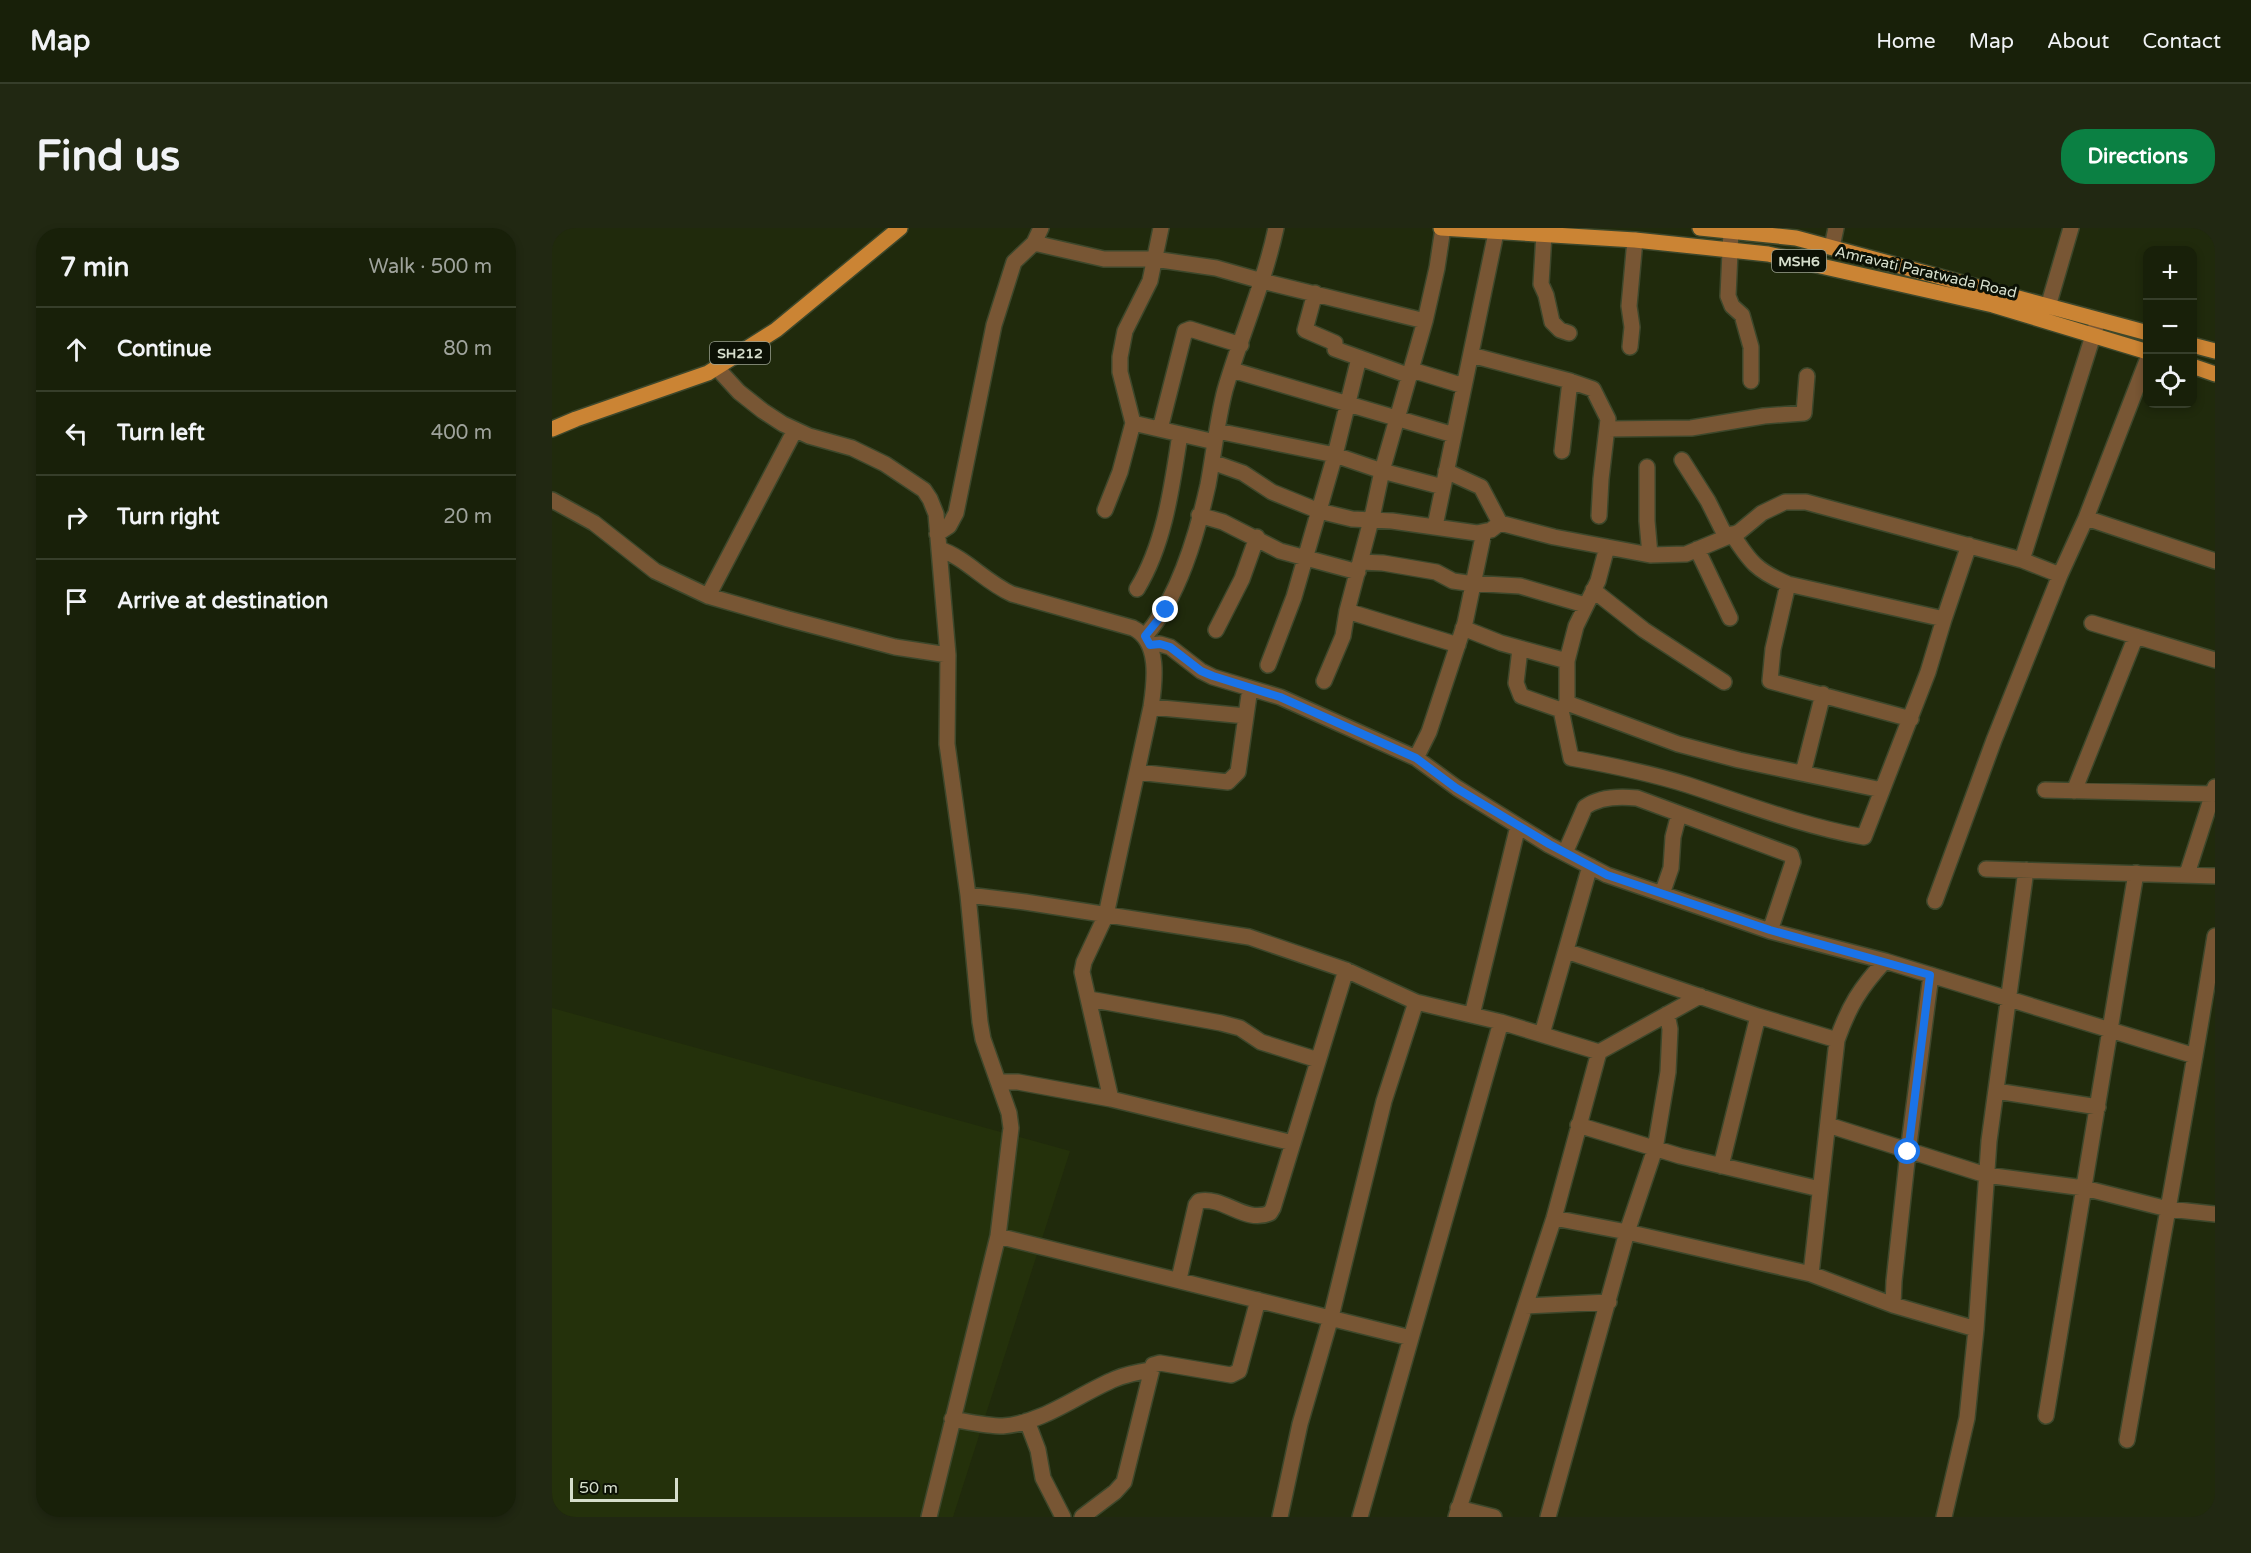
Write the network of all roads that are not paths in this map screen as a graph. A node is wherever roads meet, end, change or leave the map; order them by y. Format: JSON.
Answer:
{"nodes":[{"id":1,"x":900,"y":228,"type":"edge"},
{"id":2,"x":1041,"y":228,"type":"edge"},
{"id":3,"x":1161,"y":228,"type":"edge"},
{"id":4,"x":1276,"y":228,"type":"edge"},
{"id":5,"x":1442,"y":228,"type":"edge"},
{"id":6,"x":1700,"y":228,"type":"edge"},
{"id":7,"x":1836,"y":228,"type":"edge"},
{"id":8,"x":2072,"y":228,"type":"edge"},
{"id":9,"x":1497,"y":230,"type":"edge"},
{"id":10,"x":1731,"y":230,"type":"junction"},
{"id":11,"x":1544,"y":234,"type":"junction"},
{"id":12,"x":1635,"y":240,"type":"junction"},
{"id":13,"x":1034,"y":243,"type":"junction"},
{"id":14,"x":1832,"y":247,"type":"junction"},
{"id":15,"x":1728,"y":250,"type":"junction"},
{"id":16,"x":1154,"y":259,"type":"junction"},
{"id":17,"x":1262,"y":281,"type":"junction"},
{"id":18,"x":1315,"y":293,"type":"junction"},
{"id":19,"x":2046,"y":313,"type":"junction"},
{"id":20,"x":2098,"y":319,"type":"junction"},
{"id":21,"x":1425,"y":321,"type":"junction"},
{"id":22,"x":2143,"y":332,"type":"edge"},
{"id":23,"x":1569,"y":333,"type":"dead end"},
{"id":24,"x":2093,"y":335,"type":"junction"},
{"id":25,"x":1240,"y":345,"type":"junction"},
{"id":26,"x":2197,"y":346,"type":"edge"},
{"id":27,"x":1630,"y":347,"type":"dead end"},
{"id":28,"x":2143,"y":350,"type":"edge"},
{"id":29,"x":2215,"y":351,"type":"edge"},
{"id":30,"x":1470,"y":355,"type":"junction"},
{"id":31,"x":1359,"y":358,"type":"junction"},
{"id":32,"x":2197,"y":367,"type":"edge"},
{"id":33,"x":717,"y":368,"type":"junction"},
{"id":34,"x":1232,"y":370,"type":"junction"},
{"id":35,"x":2143,"y":371,"type":"edge"},
{"id":36,"x":1411,"y":373,"type":"junction"},
{"id":37,"x":2215,"y":374,"type":"edge"},
{"id":38,"x":1807,"y":376,"type":"dead end"},
{"id":39,"x":1570,"y":381,"type":"junction"},
{"id":40,"x":1751,"y":381,"type":"dead end"},
{"id":41,"x":1464,"y":386,"type":"junction"},
{"id":42,"x":1348,"y":403,"type":"junction"},
{"id":43,"x":1398,"y":417,"type":"junction"},
{"id":44,"x":1133,"y":423,"type":"junction"},
{"id":45,"x":552,"y":429,"type":"edge"},
{"id":46,"x":1160,"y":429,"type":"junction"},
{"id":47,"x":1607,"y":429,"type":"junction"},
{"id":48,"x":795,"y":430,"type":"junction"},
{"id":49,"x":1180,"y":434,"type":"junction"},
{"id":50,"x":1454,"y":435,"type":"junction"},
{"id":51,"x":1216,"y":436,"type":"junction"},
{"id":52,"x":1562,"y":451,"type":"dead end"},
{"id":53,"x":1335,"y":455,"type":"junction"},
{"id":54,"x":1682,"y":460,"type":"dead end"},
{"id":55,"x":1212,"y":462,"type":"junction"},
{"id":56,"x":1647,"y":467,"type":"dead end"},
{"id":57,"x":1382,"y":471,"type":"junction"},
{"id":58,"x":1446,"y":471,"type":"junction"},
{"id":59,"x":1443,"y":487,"type":"junction"},
{"id":60,"x":552,"y":500,"type":"edge"},
{"id":61,"x":1105,"y":510,"type":"dead end"},
{"id":62,"x":1319,"y":511,"type":"junction"},
{"id":63,"x":1199,"y":515,"type":"junction"},
{"id":64,"x":1599,"y":516,"type":"dead end"},
{"id":65,"x":2085,"y":518,"type":"junction"},
{"id":66,"x":1372,"y":520,"type":"junction"},
{"id":67,"x":1500,"y":523,"type":"junction"},
{"id":68,"x":1435,"y":526,"type":"junction"},
{"id":69,"x":1484,"y":532,"type":"junction"},
{"id":70,"x":1729,"y":536,"type":"junction"},
{"id":71,"x":1257,"y":537,"type":"junction"},
{"id":72,"x":938,"y":541,"type":"junction"},
{"id":73,"x":1970,"y":545,"type":"junction"},
{"id":74,"x":1607,"y":547,"type":"junction"},
{"id":75,"x":1697,"y":549,"type":"junction"},
{"id":76,"x":1650,"y":555,"type":"junction"},
{"id":77,"x":1305,"y":559,"type":"junction"},
{"id":78,"x":2022,"y":560,"type":"junction"},
{"id":79,"x":2215,"y":561,"type":"edge"},
{"id":80,"x":1360,"y":567,"type":"junction"},
{"id":81,"x":2060,"y":575,"type":"junction"},
{"id":82,"x":1473,"y":583,"type":"junction"},
{"id":83,"x":1788,"y":584,"type":"junction"},
{"id":84,"x":1137,"y":589,"type":"dead end"},
{"id":85,"x":1593,"y":590,"type":"junction"},
{"id":86,"x":708,"y":596,"type":"junction"},
{"id":87,"x":1585,"y":605,"type":"junction"},
{"id":88,"x":1347,"y":611,"type":"junction"},
{"id":89,"x":1730,"y":618,"type":"dead end"},
{"id":90,"x":1944,"y":619,"type":"junction"},
{"id":91,"x":2092,"y":623,"type":"dead end"},
{"id":92,"x":1463,"y":628,"type":"junction"},
{"id":93,"x":1216,"y":630,"type":"dead end"},
{"id":94,"x":2136,"y":636,"type":"junction"},
{"id":95,"x":1148,"y":641,"type":"junction"},
{"id":96,"x":1458,"y":645,"type":"junction"},
{"id":97,"x":1520,"y":649,"type":"junction"},
{"id":98,"x":948,"y":655,"type":"junction"},
{"id":99,"x":2215,"y":660,"type":"edge"},
{"id":100,"x":1567,"y":661,"type":"junction"},
{"id":101,"x":1268,"y":665,"type":"dead end"},
{"id":102,"x":1324,"y":681,"type":"dead end"},
{"id":103,"x":1724,"y":682,"type":"dead end"},
{"id":104,"x":1250,"y":688,"type":"junction"},
{"id":105,"x":1823,"y":694,"type":"junction"},
{"id":106,"x":1564,"y":706,"type":"junction"},
{"id":107,"x":1151,"y":707,"type":"junction"},
{"id":108,"x":1246,"y":716,"type":"junction"},
{"id":109,"x":1911,"y":719,"type":"junction"},
{"id":110,"x":1416,"y":758,"type":"junction"},
{"id":111,"x":1137,"y":772,"type":"junction"},
{"id":112,"x":1803,"y":773,"type":"junction"},
{"id":113,"x":1882,"y":790,"type":"junction"},
{"id":114,"x":2045,"y":790,"type":"dead end"},
{"id":115,"x":2074,"y":791,"type":"junction"},
{"id":116,"x":2214,"y":791,"type":"edge"},
{"id":117,"x":1679,"y":814,"type":"junction"},
{"id":118,"x":1518,"y":826,"type":"junction"},
{"id":119,"x":1565,"y":853,"type":"junction"},
{"id":120,"x":1590,"y":866,"type":"junction"},
{"id":121,"x":1986,"y":869,"type":"dead end"},
{"id":122,"x":2026,"y":870,"type":"junction"},
{"id":123,"x":2136,"y":873,"type":"junction"},
{"id":124,"x":2187,"y":874,"type":"junction"},
{"id":125,"x":2215,"y":876,"type":"edge"},
{"id":126,"x":1662,"y":894,"type":"junction"},
{"id":127,"x":968,"y":895,"type":"junction"},
{"id":128,"x":1935,"y":901,"type":"dead end"},
{"id":129,"x":1106,"y":915,"type":"junction"},
{"id":130,"x":1770,"y":930,"type":"junction"},
{"id":131,"x":2215,"y":936,"type":"edge"},
{"id":132,"x":1566,"y":951,"type":"junction"},
{"id":133,"x":1885,"y":961,"type":"junction"},
{"id":134,"x":1346,"y":970,"type":"junction"},
{"id":135,"x":1930,"y":975,"type":"junction"},
{"id":136,"x":1700,"y":996,"type":"junction"},
{"id":137,"x":2008,"y":998,"type":"junction"},
{"id":138,"x":1089,"y":999,"type":"junction"},
{"id":139,"x":1416,"y":1002,"type":"junction"},
{"id":140,"x":1667,"y":1014,"type":"junction"},
{"id":141,"x":1472,"y":1015,"type":"junction"},
{"id":142,"x":1758,"y":1016,"type":"junction"},
{"id":143,"x":1501,"y":1022,"type":"junction"},
{"id":144,"x":2110,"y":1031,"type":"junction"},
{"id":145,"x":1542,"y":1034,"type":"junction"},
{"id":146,"x":1837,"y":1040,"type":"junction"},
{"id":147,"x":1599,"y":1052,"type":"junction"},
{"id":148,"x":2195,"y":1056,"type":"junction"},
{"id":149,"x":1318,"y":1060,"type":"junction"},
{"id":150,"x":998,"y":1082,"type":"junction"},
{"id":151,"x":1996,"y":1091,"type":"junction"},
{"id":152,"x":1111,"y":1099,"type":"junction"},
{"id":153,"x":2098,"y":1107,"type":"junction"},
{"id":154,"x":1578,"y":1125,"type":"junction"},
{"id":155,"x":1828,"y":1125,"type":"junction"},
{"id":156,"x":1293,"y":1143,"type":"junction"},
{"id":157,"x":1655,"y":1149,"type":"junction"},
{"id":158,"x":1908,"y":1152,"type":"junction"},
{"id":159,"x":1721,"y":1166,"type":"junction"},
{"id":160,"x":1986,"y":1175,"type":"junction"},
{"id":161,"x":2084,"y":1188,"type":"junction"},
{"id":162,"x":1820,"y":1189,"type":"junction"},
{"id":163,"x":2168,"y":1209,"type":"junction"},
{"id":164,"x":2215,"y":1214,"type":"edge"},
{"id":165,"x":1554,"y":1218,"type":"junction"},
{"id":166,"x":1627,"y":1233,"type":"junction"},
{"id":167,"x":998,"y":1236,"type":"junction"},
{"id":168,"x":1811,"y":1274,"type":"junction"},
{"id":169,"x":1179,"y":1279,"type":"junction"},
{"id":170,"x":1258,"y":1300,"type":"junction"},
{"id":171,"x":1609,"y":1302,"type":"junction"},
{"id":172,"x":1893,"y":1305,"type":"junction"},
{"id":173,"x":1525,"y":1306,"type":"junction"},
{"id":174,"x":1331,"y":1317,"type":"junction"},
{"id":175,"x":1976,"y":1329,"type":"junction"},
{"id":176,"x":1411,"y":1338,"type":"junction"},
{"id":177,"x":1151,"y":1370,"type":"junction"},
{"id":178,"x":2046,"y":1416,"type":"dead end"},
{"id":179,"x":952,"y":1419,"type":"junction"},
{"id":180,"x":1026,"y":1421,"type":"junction"},
{"id":181,"x":2127,"y":1440,"type":"dead end"},
{"id":182,"x":1457,"y":1513,"type":"edge"},
{"id":183,"x":929,"y":1517,"type":"edge"},
{"id":184,"x":1063,"y":1517,"type":"edge"},
{"id":185,"x":1082,"y":1517,"type":"edge"},
{"id":186,"x":1280,"y":1517,"type":"edge"},
{"id":187,"x":1360,"y":1517,"type":"edge"},
{"id":188,"x":1494,"y":1517,"type":"edge"},
{"id":189,"x":1548,"y":1517,"type":"edge"},
{"id":190,"x":1944,"y":1517,"type":"edge"}],
"edges":[{"from":1,"to":33,"type":"main road","number":"SH212"},
{"from":2,"to":13,"type":"street"},
{"from":3,"to":16,"type":"street"},
{"from":4,"to":17,"type":"street"},
{"from":5,"to":9,"type":"main road","name":"Amravati Paratwada Road","number":"MSH6"},
{"from":5,"to":21,"type":"street"},
{"from":6,"to":10,"type":"main road","name":"Amravati Paratwada Road","number":"MSH6"},
{"from":7,"to":14,"type":"street"},
{"from":8,"to":19,"type":"street"},
{"from":9,"to":11,"type":"main road","name":"Amravati Paratwada Road","number":"MSH6"},
{"from":9,"to":30,"type":"street"},
{"from":10,"to":14,"type":"main road","name":"Amravati Paratwada Road","number":"MSH6"},
{"from":10,"to":15,"type":"street"},
{"from":11,"to":12,"type":"main road","name":"Amravati Paratwada Road","number":"MSH6"},
{"from":11,"to":23,"type":"street"},
{"from":12,"to":15,"type":"main road","name":"Amravati Paratwada Road","number":"MSH6"},
{"from":12,"to":27,"type":"street"},
{"from":13,"to":16,"type":"street"},
{"from":13,"to":72,"type":"street"},
{"from":14,"to":19,"type":"main road","name":"Amravati Paratwada Road","number":"MSH6"},
{"from":15,"to":19,"type":"main road","name":"Amravati Paratwada Road","number":"MSH6"},
{"from":15,"to":40,"type":"street"},
{"from":16,"to":17,"type":"street"},
{"from":16,"to":44,"type":"street"},
{"from":17,"to":18,"type":"street"},
{"from":17,"to":25,"type":"street"},
{"from":18,"to":21,"type":"street"},
{"from":18,"to":31,"type":"street"},
{"from":19,"to":20,"type":"main road","name":"Amravati Paratwada Road","number":"MSH6"},
{"from":19,"to":24,"type":"main road","name":"Amravati Paratwada Road","number":"MSH6"},
{"from":20,"to":22,"type":"main road","name":"Amravati Paratwada Road","number":"MSH6"},
{"from":20,"to":24,"type":"street"},
{"from":21,"to":36,"type":"street"},
{"from":24,"to":28,"type":"main road","name":"Amravati Paratwada Road","number":"MSH6"},
{"from":24,"to":78,"type":"street"},
{"from":25,"to":34,"type":"street"},
{"from":25,"to":46,"type":"street"},
{"from":26,"to":29,"type":"main road"},
{"from":30,"to":39,"type":"street"},
{"from":30,"to":41,"type":"street"},
{"from":31,"to":36,"type":"street"},
{"from":31,"to":42,"type":"street"},
{"from":32,"to":37,"type":"main road"},
{"from":33,"to":45,"type":"main road","number":"SH212"},
{"from":33,"to":48,"type":"street"},
{"from":34,"to":42,"type":"street"},
{"from":34,"to":51,"type":"street"},
{"from":35,"to":65,"type":"street"},
{"from":36,"to":41,"type":"street"},
{"from":36,"to":43,"type":"street"},
{"from":38,"to":47,"type":"street"},
{"from":39,"to":47,"type":"street"},
{"from":39,"to":52,"type":"street"},
{"from":41,"to":50,"type":"street"},
{"from":42,"to":43,"type":"street"},
{"from":42,"to":53,"type":"street"},
{"from":43,"to":50,"type":"street"},
{"from":43,"to":57,"type":"street"},
{"from":44,"to":46,"type":"street"},
{"from":44,"to":61,"type":"street"},
{"from":46,"to":49,"type":"street"},
{"from":47,"to":64,"type":"street"},
{"from":48,"to":72,"type":"street"},
{"from":48,"to":86,"type":"street"},
{"from":49,"to":51,"type":"street"},
{"from":49,"to":84,"type":"street"},
{"from":50,"to":58,"type":"street"},
{"from":51,"to":53,"type":"street"},
{"from":51,"to":55,"type":"street"},
{"from":53,"to":57,"type":"street"},
{"from":53,"to":62,"type":"street"},
{"from":54,"to":70,"type":"street"},
{"from":55,"to":62,"type":"street"},
{"from":55,"to":63,"type":"street"},
{"from":56,"to":76,"type":"street"},
{"from":57,"to":59,"type":"street"},
{"from":57,"to":66,"type":"street"},
{"from":58,"to":59,"type":"street"},
{"from":58,"to":67,"type":"street"},
{"from":59,"to":68,"type":"street"},
{"from":60,"to":86,"type":"street"},
{"from":62,"to":66,"type":"street"},
{"from":62,"to":77,"type":"street"},
{"from":63,"to":71,"type":"street"},
{"from":63,"to":95,"type":"street"},
{"from":65,"to":79,"type":"street"},
{"from":65,"to":81,"type":"street"},
{"from":66,"to":68,"type":"street"},
{"from":66,"to":80,"type":"street"},
{"from":67,"to":69,"type":"street"},
{"from":67,"to":74,"type":"street"},
{"from":68,"to":69,"type":"street"},
{"from":69,"to":82,"type":"street"},
{"from":70,"to":73,"type":"street"},
{"from":70,"to":75,"type":"street"},
{"from":70,"to":83,"type":"street"},
{"from":71,"to":77,"type":"street"},
{"from":71,"to":93,"type":"street"},
{"from":72,"to":95,"type":"street"},
{"from":72,"to":98,"type":"street"},
{"from":73,"to":78,"type":"street"},
{"from":73,"to":90,"type":"street"},
{"from":74,"to":76,"type":"street"},
{"from":74,"to":85,"type":"street"},
{"from":75,"to":76,"type":"street"},
{"from":75,"to":89,"type":"street"},
{"from":77,"to":80,"type":"street"},
{"from":77,"to":101,"type":"street"},
{"from":78,"to":81,"type":"street"},
{"from":80,"to":82,"type":"street"},
{"from":80,"to":88,"type":"street"},
{"from":81,"to":128,"type":"street"},
{"from":82,"to":87,"type":"street"},
{"from":82,"to":92,"type":"street"},
{"from":83,"to":90,"type":"street"},
{"from":83,"to":105,"type":"street"},
{"from":85,"to":87,"type":"street"},
{"from":85,"to":103,"type":"street"},
{"from":86,"to":98,"type":"street"},
{"from":87,"to":100,"type":"street"},
{"from":88,"to":96,"type":"street"},
{"from":88,"to":102,"type":"street"},
{"from":90,"to":109,"type":"street"},
{"from":91,"to":94,"type":"street"},
{"from":92,"to":96,"type":"street"},
{"from":92,"to":97,"type":"street"},
{"from":94,"to":99,"type":"street"},
{"from":94,"to":115,"type":"street"},
{"from":95,"to":104,"type":"street"},
{"from":95,"to":107,"type":"street"},
{"from":96,"to":110,"type":"street"},
{"from":97,"to":100,"type":"street"},
{"from":97,"to":106,"type":"street"},
{"from":98,"to":127,"type":"street"},
{"from":100,"to":106,"type":"street"},
{"from":104,"to":108,"type":"street"},
{"from":104,"to":110,"type":"street"},
{"from":105,"to":109,"type":"street"},
{"from":105,"to":112,"type":"street"},
{"from":106,"to":112,"type":"street"},
{"from":106,"to":113,"type":"street"},
{"from":107,"to":108,"type":"street"},
{"from":107,"to":111,"type":"street"},
{"from":108,"to":111,"type":"street"},
{"from":109,"to":113,"type":"street"},
{"from":110,"to":118,"type":"street"},
{"from":111,"to":129,"type":"street"},
{"from":112,"to":113,"type":"street"},
{"from":114,"to":115,"type":"street"},
{"from":115,"to":116,"type":"street"},
{"from":116,"to":124,"type":"street"},
{"from":117,"to":119,"type":"street"},
{"from":117,"to":126,"type":"street"},
{"from":117,"to":130,"type":"street"},
{"from":118,"to":119,"type":"street"},
{"from":118,"to":141,"type":"street"},
{"from":119,"to":120,"type":"street"},
{"from":120,"to":126,"type":"street"},
{"from":120,"to":132,"type":"street"},
{"from":121,"to":122,"type":"street"},
{"from":122,"to":123,"type":"street"},
{"from":122,"to":137,"type":"street"},
{"from":123,"to":124,"type":"street"},
{"from":123,"to":144,"type":"street"},
{"from":124,"to":125,"type":"street"},
{"from":126,"to":130,"type":"street"},
{"from":127,"to":129,"type":"street"},
{"from":127,"to":150,"type":"street"},
{"from":129,"to":134,"type":"street"},
{"from":129,"to":138,"type":"street"},
{"from":130,"to":133,"type":"street"},
{"from":131,"to":148,"type":"street"},
{"from":132,"to":136,"type":"street"},
{"from":132,"to":145,"type":"street"},
{"from":133,"to":135,"type":"street"},
{"from":133,"to":146,"type":"street"},
{"from":134,"to":139,"type":"street"},
{"from":134,"to":149,"type":"street"},
{"from":135,"to":137,"type":"street"},
{"from":135,"to":158,"type":"street"},
{"from":136,"to":140,"type":"street"},
{"from":136,"to":142,"type":"street"},
{"from":137,"to":144,"type":"street"},
{"from":137,"to":151,"type":"street"},
{"from":138,"to":149,"type":"street"},
{"from":138,"to":152,"type":"street"},
{"from":139,"to":141,"type":"street"},
{"from":139,"to":174,"type":"street"},
{"from":140,"to":147,"type":"street"},
{"from":140,"to":157,"type":"street"},
{"from":141,"to":143,"type":"street"},
{"from":142,"to":146,"type":"street"},
{"from":142,"to":159,"type":"street"},
{"from":143,"to":145,"type":"street"},
{"from":143,"to":176,"type":"street"},
{"from":144,"to":148,"type":"street"},
{"from":144,"to":153,"type":"street"},
{"from":145,"to":147,"type":"street"},
{"from":146,"to":155,"type":"street"},
{"from":147,"to":154,"type":"street"},
{"from":148,"to":163,"type":"street"},
{"from":149,"to":156,"type":"street"},
{"from":150,"to":152,"type":"street"},
{"from":150,"to":167,"type":"street"},
{"from":151,"to":153,"type":"street"},
{"from":151,"to":160,"type":"street"},
{"from":152,"to":156,"type":"street"},
{"from":153,"to":161,"type":"street"},
{"from":154,"to":157,"type":"street"},
{"from":154,"to":165,"type":"street"},
{"from":155,"to":158,"type":"street"},
{"from":155,"to":162,"type":"street"},
{"from":156,"to":169,"type":"street"},
{"from":157,"to":159,"type":"street"},
{"from":157,"to":166,"type":"street"},
{"from":158,"to":160,"type":"street"},
{"from":158,"to":172,"type":"street"},
{"from":159,"to":162,"type":"street"},
{"from":160,"to":161,"type":"street"},
{"from":160,"to":175,"type":"street"},
{"from":161,"to":163,"type":"street"},
{"from":161,"to":178,"type":"street"},
{"from":162,"to":168,"type":"street"},
{"from":163,"to":164,"type":"street"},
{"from":163,"to":181,"type":"street"},
{"from":165,"to":166,"type":"street"},
{"from":165,"to":173,"type":"street"},
{"from":166,"to":168,"type":"street"},
{"from":166,"to":171,"type":"street"},
{"from":167,"to":169,"type":"street"},
{"from":167,"to":179,"type":"street"},
{"from":168,"to":172,"type":"street"},
{"from":169,"to":170,"type":"street"},
{"from":170,"to":174,"type":"street"},
{"from":170,"to":177,"type":"street"},
{"from":171,"to":173,"type":"street"},
{"from":171,"to":189,"type":"street"},
{"from":172,"to":175,"type":"street"},
{"from":173,"to":182,"type":"street"},
{"from":174,"to":176,"type":"street"},
{"from":174,"to":186,"type":"street"},
{"from":175,"to":190,"type":"street"},
{"from":176,"to":187,"type":"street"},
{"from":177,"to":180,"type":"street"},
{"from":177,"to":185,"type":"street"},
{"from":179,"to":180,"type":"street"},
{"from":179,"to":183,"type":"street"},
{"from":180,"to":184,"type":"street"},
{"from":182,"to":188,"type":"street"}]}
